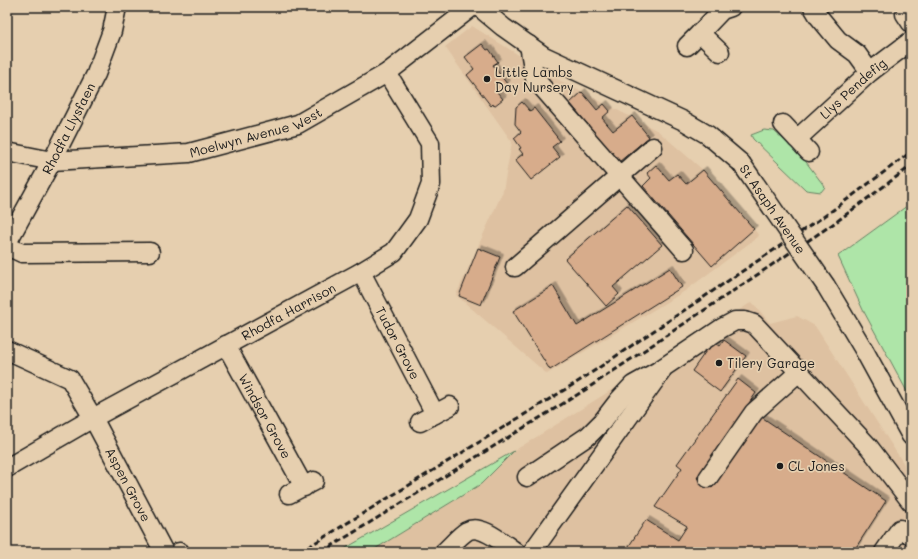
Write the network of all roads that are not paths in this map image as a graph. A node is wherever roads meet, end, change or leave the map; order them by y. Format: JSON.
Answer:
{"nodes":[{"id":1,"x":117,"y":7,"type":"edge"},
{"id":2,"x":472,"y":7,"type":"edge"},
{"id":3,"x":479,"y":7,"type":"edge"},
{"id":4,"x":731,"y":7,"type":"edge"},
{"id":5,"x":813,"y":7,"type":"edge"},
{"id":6,"x":700,"y":33,"type":"junction"},
{"id":7,"x":911,"y":41,"type":"edge"},
{"id":8,"x":529,"y":45,"type":"junction"},
{"id":9,"x":687,"y":46,"type":"dead end"},
{"id":10,"x":720,"y":52,"type":"dead end"},
{"id":11,"x":870,"y":72,"type":"junction"},
{"id":12,"x":387,"y":74,"type":"junction"},
{"id":13,"x":783,"y":124,"type":"dead end"},
{"id":14,"x":653,"y":147,"type":"dead end"},
{"id":15,"x":7,"y":152,"type":"edge"},
{"id":16,"x":52,"y":161,"type":"junction"},
{"id":17,"x":620,"y":177,"type":"junction"},
{"id":18,"x":7,"y":244,"type":"edge"},
{"id":19,"x":684,"y":250,"type":"dead end"},
{"id":20,"x":150,"y":252,"type":"dead end"},
{"id":21,"x":515,"y":266,"type":"dead end"},
{"id":22,"x":361,"y":272,"type":"junction"},
{"id":23,"x":226,"y":345,"type":"junction"},
{"id":24,"x":7,"y":350,"type":"edge"},
{"id":25,"x":666,"y":365,"type":"junction"},
{"id":26,"x":798,"y":372,"type":"junction"},
{"id":27,"x":435,"y":414,"type":"dead end"},
{"id":28,"x":93,"y":418,"type":"junction"},
{"id":29,"x":911,"y":436,"type":"edge"},
{"id":30,"x":7,"y":468,"type":"edge"},
{"id":31,"x":527,"y":477,"type":"dead end"},
{"id":32,"x":708,"y":478,"type":"dead end"},
{"id":33,"x":302,"y":487,"type":"dead end"},
{"id":34,"x":911,"y":502,"type":"edge"},
{"id":35,"x":911,"y":535,"type":"edge"},
{"id":36,"x":164,"y":552,"type":"edge"},
{"id":37,"x":444,"y":552,"type":"edge"},
{"id":38,"x":516,"y":552,"type":"edge"},
{"id":39,"x":532,"y":552,"type":"edge"},
{"id":40,"x":884,"y":552,"type":"edge"}],
"edges":[{"from":1,"to":16,"type":"street","name":"Rhodfa Llysfaen"},
{"from":2,"to":12,"type":"street","name":"Moelwyn Avenue West"},
{"from":3,"to":8,"type":"street","name":"St Asaph Avenue"},
{"from":4,"to":6,"type":"street"},
{"from":5,"to":11,"type":"street"},
{"from":6,"to":9,"type":"street"},
{"from":6,"to":10,"type":"street"},
{"from":7,"to":11,"type":"street","name":"Llys Pendefig"},
{"from":8,"to":17,"type":"street"},
{"from":8,"to":29,"type":"street","name":"St Asaph Avenue","bridge":true},
{"from":11,"to":13,"type":"street","name":"Llys Pendefig"},
{"from":12,"to":16,"type":"street","name":"Moelwyn Avenue West"},
{"from":12,"to":22,"type":"street","name":"Rhodfa Harrison"},
{"from":14,"to":17,"type":"street"},
{"from":15,"to":16,"type":"street","name":"Moelwyn Avenue West"},
{"from":16,"to":18,"type":"street","name":"Rhodfa Llysfaen"},
{"from":17,"to":19,"type":"street"},
{"from":17,"to":21,"type":"street"},
{"from":18,"to":20,"type":"street"},
{"from":22,"to":23,"type":"street","name":"Rhodfa Harrison"},
{"from":22,"to":27,"type":"street","name":"Tudor Grove"},
{"from":23,"to":28,"type":"street","name":"Rhodfa Harrison"},
{"from":23,"to":33,"type":"street","name":"Windsor Grove"},
{"from":24,"to":28,"type":"street"},
{"from":25,"to":26,"type":"street"},
{"from":25,"to":31,"type":"street"},
{"from":25,"to":39,"type":"street"},
{"from":26,"to":32,"type":"street"},
{"from":26,"to":34,"type":"street"},
{"from":28,"to":30,"type":"street","name":"Rhodfa Harrison"},
{"from":28,"to":36,"type":"street","name":"Aspen Grove"},
{"from":35,"to":40,"type":"street"},
{"from":37,"to":38,"type":"street"}]}
